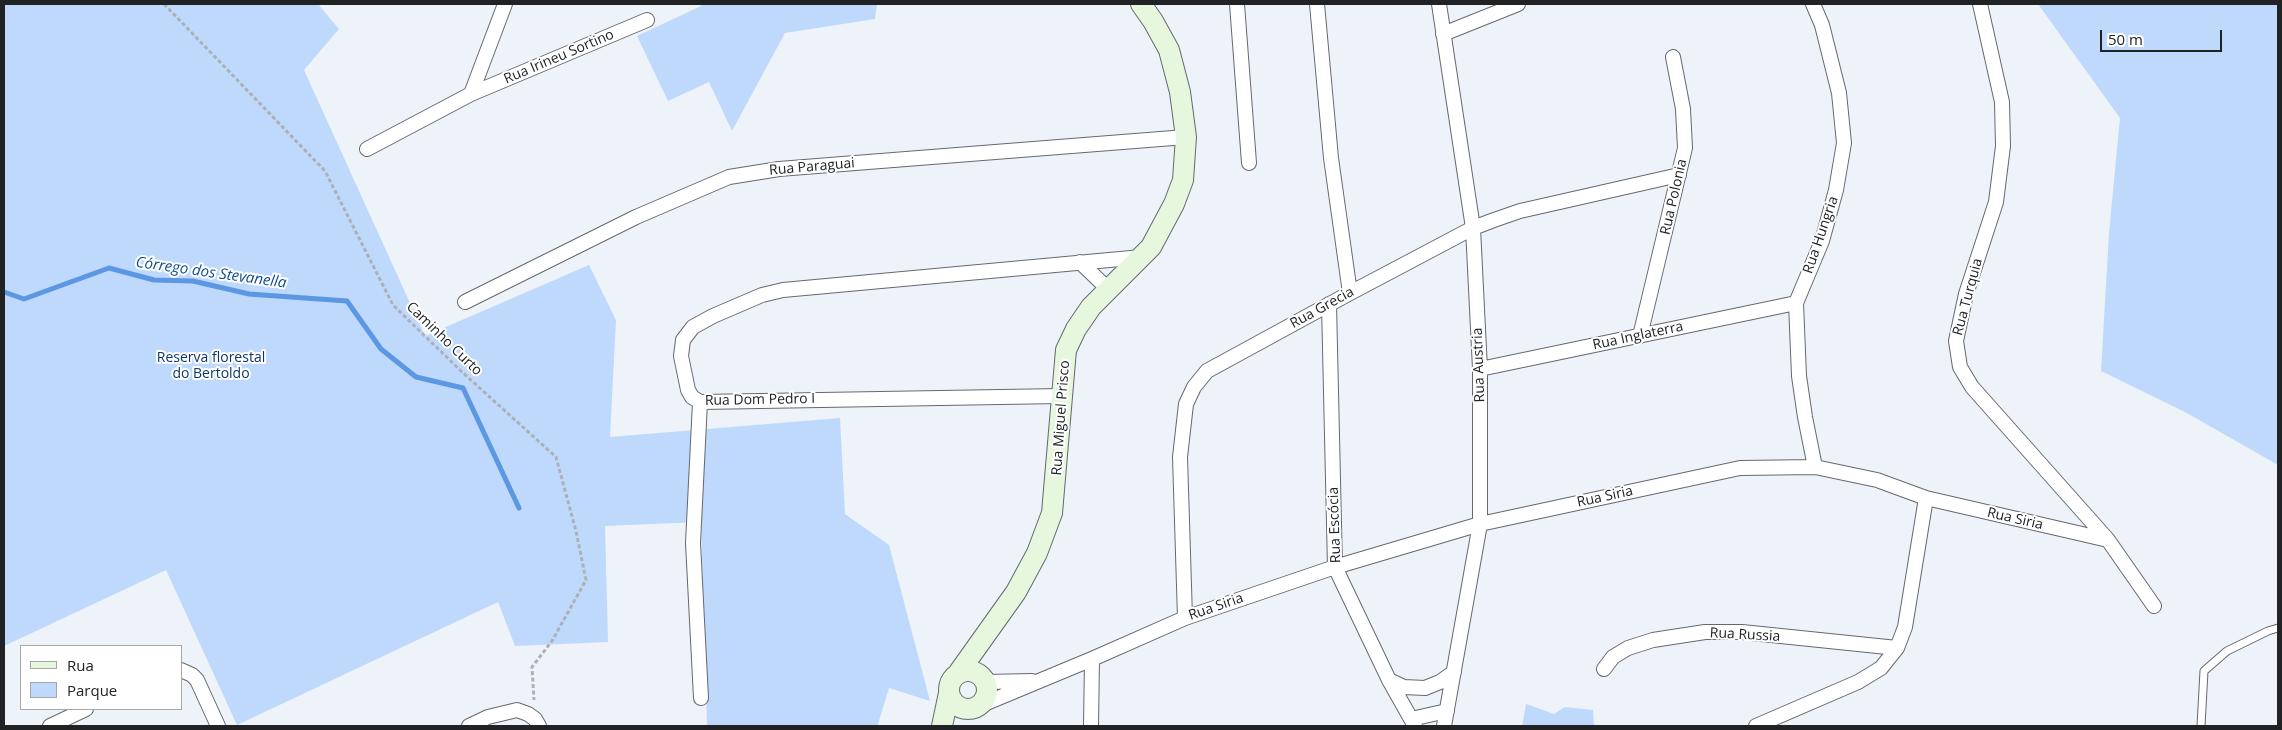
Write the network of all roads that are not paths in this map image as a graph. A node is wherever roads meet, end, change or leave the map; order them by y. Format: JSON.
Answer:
{"nodes":[{"id":1,"x":505,"y":4,"type":"edge"},
{"id":2,"x":1141,"y":4,"type":"edge"},
{"id":3,"x":1237,"y":4,"type":"edge"},
{"id":4,"x":1317,"y":4,"type":"edge"},
{"id":5,"x":1439,"y":4,"type":"edge"},
{"id":6,"x":1518,"y":4,"type":"edge"},
{"id":7,"x":1812,"y":4,"type":"edge"},
{"id":8,"x":1980,"y":4,"type":"edge"},
{"id":9,"x":647,"y":20,"type":"dead end"},
{"id":10,"x":1443,"y":34,"type":"junction"},
{"id":11,"x":1673,"y":57,"type":"dead end"},
{"id":12,"x":470,"y":94,"type":"junction"},
{"id":13,"x":1186,"y":137,"type":"junction"},
{"id":14,"x":367,"y":149,"type":"dead end"},
{"id":15,"x":1249,"y":163,"type":"dead end"},
{"id":16,"x":1679,"y":176,"type":"junction"},
{"id":17,"x":1473,"y":228,"type":"junction"},
{"id":18,"x":1143,"y":257,"type":"junction"},
{"id":19,"x":1080,"y":262,"type":"junction"},
{"id":20,"x":1109,"y":290,"type":"junction"},
{"id":21,"x":1350,"y":292,"type":"junction"},
{"id":22,"x":465,"y":302,"type":"dead end"},
{"id":23,"x":1796,"y":303,"type":"junction"},
{"id":24,"x":1329,"y":304,"type":"junction"},
{"id":25,"x":1640,"y":336,"type":"junction"},
{"id":26,"x":1480,"y":370,"type":"junction"},
{"id":27,"x":1061,"y":396,"type":"junction"},
{"id":28,"x":700,"y":402,"type":"junction"},
{"id":29,"x":1815,"y":467,"type":"junction"},
{"id":30,"x":1926,"y":498,"type":"junction"},
{"id":31,"x":1480,"y":524,"type":"junction"},
{"id":32,"x":2108,"y":540,"type":"junction"},
{"id":33,"x":1335,"y":567,"type":"junction"},
{"id":34,"x":2154,"y":606,"type":"dead end"},
{"id":35,"x":1185,"y":618,"type":"junction"},
{"id":36,"x":993,"y":626,"type":"junction"},
{"id":37,"x":2278,"y":628,"type":"edge"},
{"id":38,"x":1897,"y":648,"type":"junction"},
{"id":39,"x":1092,"y":659,"type":"junction"},
{"id":40,"x":182,"y":670,"type":"edge"},
{"id":41,"x":1604,"y":670,"type":"dead end"},
{"id":42,"x":959,"y":672,"type":"junction"},
{"id":43,"x":1454,"y":672,"type":"junction"},
{"id":44,"x":984,"y":679,"type":"junction"},
{"id":45,"x":1389,"y":680,"type":"junction"},
{"id":46,"x":1040,"y":681,"type":"junction"},
{"id":47,"x":949,"y":693,"type":"junction"},
{"id":48,"x":701,"y":698,"type":"dead end"},
{"id":49,"x":976,"y":707,"type":"junction"},
{"id":50,"x":84,"y":710,"type":"edge"},
{"id":51,"x":1447,"y":711,"type":"junction"},
{"id":52,"x":537,"y":722,"type":"edge"},
{"id":53,"x":1413,"y":723,"type":"edge"},
{"id":54,"x":50,"y":726,"type":"edge"},
{"id":55,"x":218,"y":726,"type":"edge"},
{"id":56,"x":469,"y":726,"type":"edge"},
{"id":57,"x":942,"y":726,"type":"edge"},
{"id":58,"x":961,"y":726,"type":"edge"},
{"id":59,"x":1091,"y":726,"type":"edge"},
{"id":60,"x":1444,"y":726,"type":"edge"},
{"id":61,"x":1756,"y":726,"type":"edge"},
{"id":62,"x":2201,"y":726,"type":"edge"}],
"edges":[{"from":1,"to":12,"type":"street"},
{"from":2,"to":13,"type":"street","name":"Rua Miguel Prisco"},
{"from":3,"to":15,"type":"street"},
{"from":4,"to":21,"type":"street"},
{"from":5,"to":10,"type":"street","name":"Rua Austria"},
{"from":6,"to":10,"type":"street"},
{"from":7,"to":23,"type":"street","name":"Rua Hungria"},
{"from":8,"to":32,"type":"street","name":"Rua Turquia"},
{"from":9,"to":12,"type":"street","name":"Rua Irineu Sortino"},
{"from":10,"to":17,"type":"street","name":"Rua Austria"},
{"from":11,"to":16,"type":"street","name":"Rua Polonia"},
{"from":12,"to":14,"type":"street","name":"Rua Irineu Sortino"},
{"from":13,"to":18,"type":"street","name":"Rua Miguel Prisco"},
{"from":13,"to":22,"type":"street","name":"Rua Paraguai"},
{"from":16,"to":17,"type":"street","name":"Rua Grecia"},
{"from":16,"to":25,"type":"street","name":"Rua Polonia"},
{"from":17,"to":21,"type":"street","name":"Rua Grecia"},
{"from":17,"to":26,"type":"street","name":"Rua Austria"},
{"from":18,"to":19,"type":"street","name":"Rua Dom Pedro I"},
{"from":18,"to":20,"type":"street","name":"Rua Miguel Prisco"},
{"from":19,"to":20,"type":"street"},
{"from":19,"to":28,"type":"street","name":"Rua Dom Pedro I"},
{"from":20,"to":27,"type":"street","name":"Rua Miguel Prisco"},
{"from":21,"to":24,"type":"street","name":"Rua Grecia"},
{"from":23,"to":25,"type":"street","name":"Rua Inglaterra"},
{"from":23,"to":29,"type":"street","name":"Rua Hungria"},
{"from":24,"to":33,"type":"street","name":"Rua Escócia"},
{"from":24,"to":35,"type":"street","name":"Rua Grecia"},
{"from":25,"to":26,"type":"street","name":"Rua Inglaterra"},
{"from":26,"to":31,"type":"street","name":"Rua Austria"},
{"from":27,"to":28,"type":"street","name":"Rua Dom Pedro I"},
{"from":27,"to":36,"type":"street","name":"Rua Miguel Prisco"},
{"from":28,"to":48,"type":"street"},
{"from":29,"to":30,"type":"street","name":"Rua Siria"},
{"from":29,"to":31,"type":"street","name":"Rua Siria"},
{"from":30,"to":32,"type":"street","name":"Rua Siria"},
{"from":30,"to":38,"type":"street"},
{"from":31,"to":33,"type":"street","name":"Rua Siria"},
{"from":31,"to":43,"type":"street","name":"Rua Austria"},
{"from":32,"to":34,"type":"street"},
{"from":33,"to":35,"type":"street","name":"Rua Siria"},
{"from":33,"to":45,"type":"street","name":"Rua Escócia"},
{"from":35,"to":39,"type":"street","name":"Rua Siria"},
{"from":36,"to":42,"type":"street","name":"Rua Miguel Prisco"},
{"from":36,"to":44,"type":"street","name":"Rua Miguel Prisco"},
{"from":37,"to":62,"type":"lane"},
{"from":38,"to":41,"type":"street","name":"Rua Russia"},
{"from":38,"to":61,"type":"street"},
{"from":39,"to":46,"type":"street","name":"Rua Siria"},
{"from":39,"to":59,"type":"street"},
{"from":40,"to":55,"type":"street"},
{"from":42,"to":44,"type":"street"},
{"from":42,"to":47,"type":"street","name":"Rua Miguel Prisco"},
{"from":43,"to":45,"type":"street"},
{"from":43,"to":51,"type":"street","name":"Rua Austria"},
{"from":44,"to":46,"type":"street","name":"Rua Siria"},
{"from":44,"to":49,"type":"street","name":"Rua Miguel Prisco"},
{"from":45,"to":53,"type":"street","name":"Rua Escócia"},
{"from":46,"to":49,"type":"street","name":"Rua Siria"},
{"from":47,"to":49,"type":"street"},
{"from":47,"to":57,"type":"street","name":"Rua Miguel Prisco"},
{"from":49,"to":58,"type":"street","name":"Rua Miguel Prisco"},
{"from":50,"to":54,"type":"street"},
{"from":51,"to":53,"type":"street"},
{"from":51,"to":60,"type":"street","name":"Rua Austria"},
{"from":52,"to":56,"type":"street"}]}
